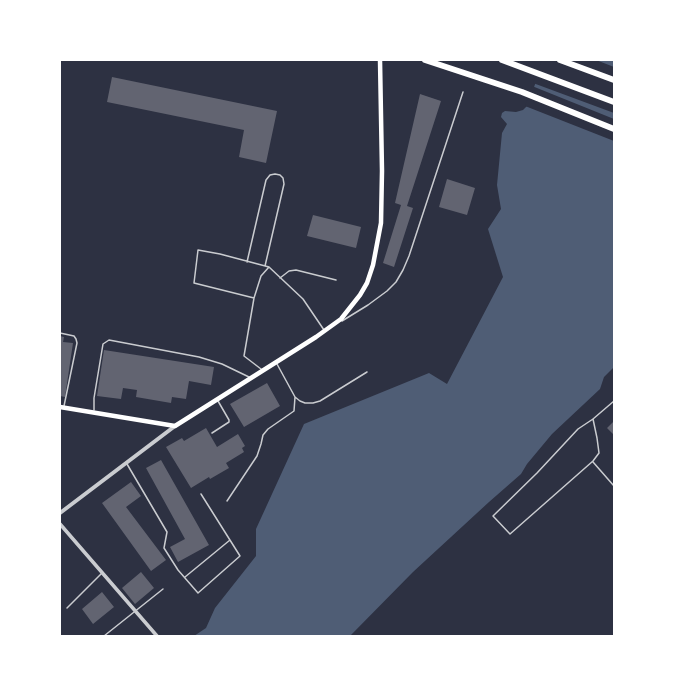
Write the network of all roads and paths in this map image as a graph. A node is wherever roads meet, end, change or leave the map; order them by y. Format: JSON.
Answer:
{"nodes":[{"id":1,"x":380,"y":60,"type":"edge"},
{"id":2,"x":425,"y":60,"type":"edge"},
{"id":3,"x":502,"y":60,"type":"edge"},
{"id":4,"x":560,"y":60,"type":"edge"},
{"id":5,"x":614,"y":80,"type":"edge"},
{"id":6,"x":463,"y":92,"type":"dead end"},
{"id":7,"x":614,"y":102,"type":"edge"},
{"id":8,"x":614,"y":129,"type":"edge"},
{"id":9,"x":247,"y":262,"type":"junction"},
{"id":10,"x":265,"y":266,"type":"junction"},
{"id":11,"x":269,"y":268,"type":"junction"},
{"id":12,"x":280,"y":278,"type":"junction"},
{"id":13,"x":336,"y":280,"type":"dead end"},
{"id":14,"x":254,"y":298,"type":"junction"},
{"id":15,"x":330,"y":328,"type":"junction"},
{"id":16,"x":325,"y":332,"type":"junction"},
{"id":17,"x":60,"y":333,"type":"edge"},
{"id":18,"x":276,"y":362,"type":"junction"},
{"id":19,"x":263,"y":370,"type":"junction"},
{"id":20,"x":367,"y":372,"type":"dead end"},
{"id":21,"x":251,"y":378,"type":"junction"},
{"id":22,"x":295,"y":397,"type":"junction"},
{"id":23,"x":217,"y":400,"type":"junction"},
{"id":24,"x":614,"y":401,"type":"edge"},
{"id":25,"x":62,"y":407,"type":"edge"},
{"id":26,"x":93,"y":412,"type":"junction"},
{"id":27,"x":593,"y":419,"type":"junction"},
{"id":28,"x":175,"y":426,"type":"junction"},
{"id":29,"x":212,"y":433,"type":"dead end"},
{"id":30,"x":593,"y":461,"type":"junction"},
{"id":31,"x":127,"y":464,"type":"junction"},
{"id":32,"x":614,"y":486,"type":"edge"},
{"id":33,"x":201,"y":494,"type":"dead end"},
{"id":34,"x":228,"y":501,"type":"dead end"},
{"id":35,"x":60,"y":513,"type":"edge"},
{"id":36,"x":60,"y":524,"type":"edge"},
{"id":37,"x":230,"y":540,"type":"junction"},
{"id":38,"x":102,"y":573,"type":"junction"},
{"id":39,"x":184,"y":578,"type":"junction"},
{"id":40,"x":163,"y":589,"type":"dead end"},
{"id":41,"x":67,"y":608,"type":"dead end"},
{"id":42,"x":136,"y":612,"type":"junction"},
{"id":43,"x":104,"y":636,"type":"edge"},
{"id":44,"x":156,"y":636,"type":"edge"}],
"edges":[{"from":1,"to":15,"type":"main road"},
{"from":2,"to":8,"type":"highway"},
{"from":3,"to":7,"type":"highway"},
{"from":4,"to":5,"type":"highway"},
{"from":6,"to":15,"type":"lane"},
{"from":9,"to":10,"type":"lane"},
{"from":9,"to":10,"type":"lane"},
{"from":9,"to":14,"type":"lane"},
{"from":10,"to":11,"type":"lane"},
{"from":11,"to":12,"type":"lane"},
{"from":11,"to":14,"type":"lane"},
{"from":12,"to":13,"type":"lane"},
{"from":12,"to":16,"type":"lane"},
{"from":14,"to":19,"type":"lane"},
{"from":15,"to":16,"type":"main road"},
{"from":16,"to":18,"type":"main road"},
{"from":17,"to":25,"type":"lane"},
{"from":18,"to":19,"type":"main road"},
{"from":18,"to":22,"type":"lane"},
{"from":19,"to":21,"type":"main road"},
{"from":20,"to":22,"type":"lane"},
{"from":21,"to":23,"type":"main road"},
{"from":21,"to":26,"type":"lane"},
{"from":22,"to":34,"type":"lane"},
{"from":23,"to":28,"type":"main road"},
{"from":23,"to":29,"type":"lane"},
{"from":24,"to":27,"type":"lane"},
{"from":25,"to":26,"type":"main road"},
{"from":26,"to":28,"type":"main road"},
{"from":27,"to":30,"type":"lane"},
{"from":27,"to":30,"type":"lane"},
{"from":28,"to":31,"type":"street"},
{"from":30,"to":32,"type":"lane"},
{"from":31,"to":35,"type":"street"},
{"from":31,"to":39,"type":"lane"},
{"from":33,"to":37,"type":"lane"},
{"from":36,"to":38,"type":"street"},
{"from":37,"to":39,"type":"lane"},
{"from":37,"to":39,"type":"lane"},
{"from":38,"to":41,"type":"lane"},
{"from":38,"to":42,"type":"street"},
{"from":40,"to":42,"type":"lane"},
{"from":42,"to":43,"type":"lane"},
{"from":42,"to":44,"type":"street"}]}
